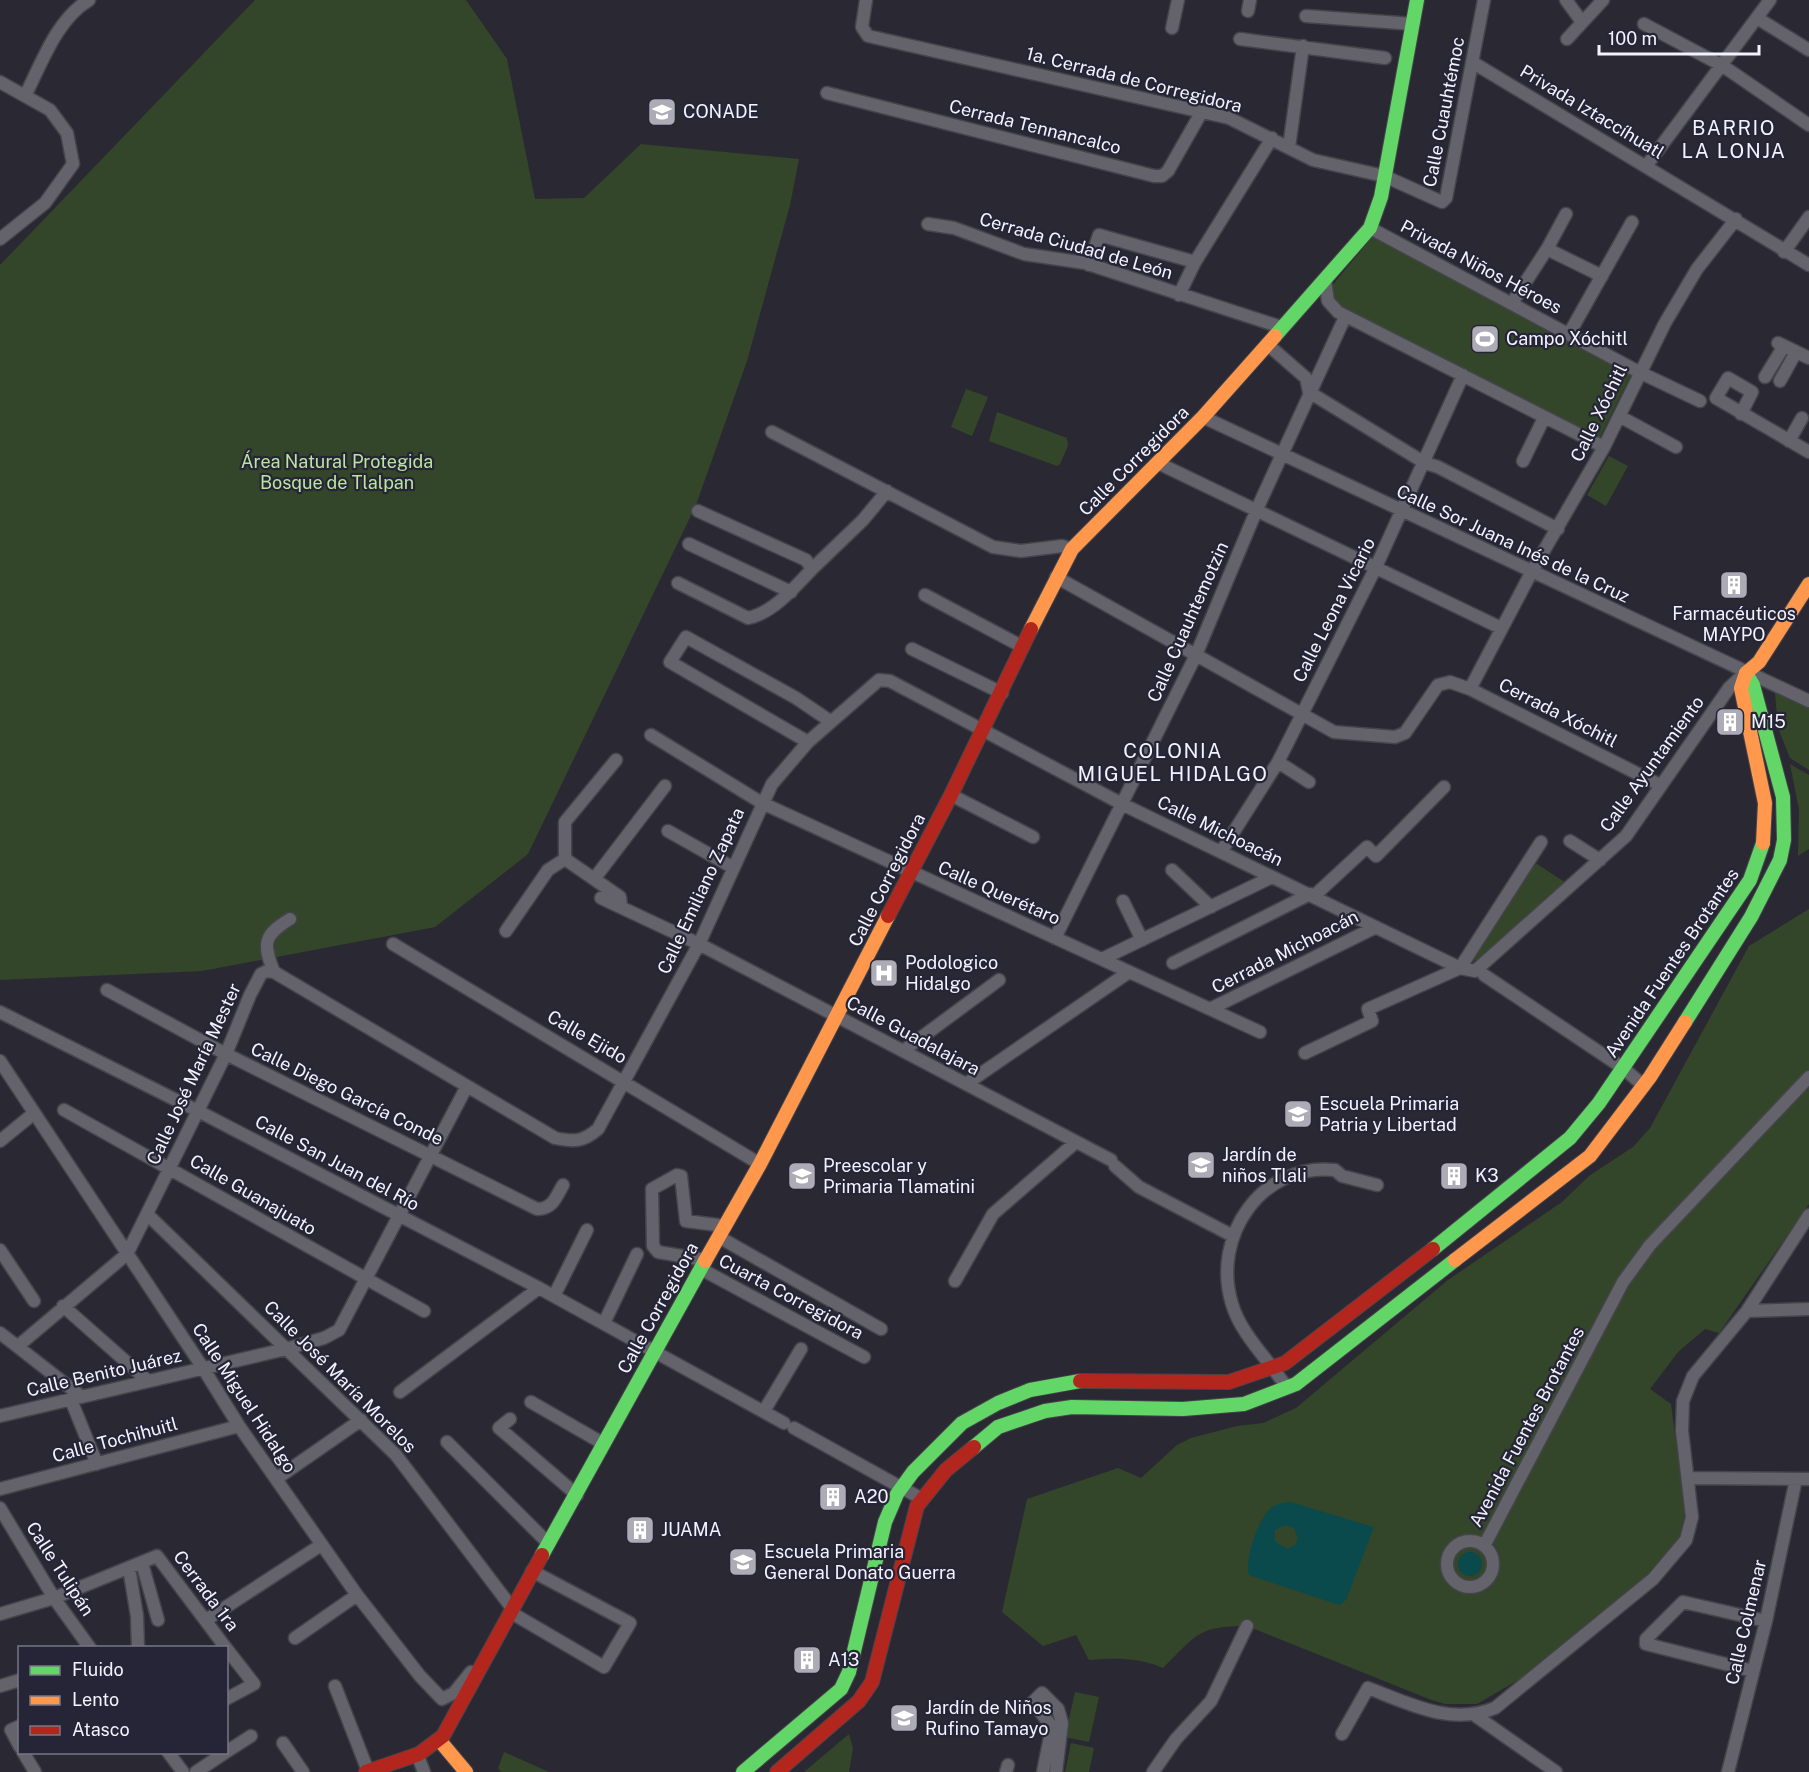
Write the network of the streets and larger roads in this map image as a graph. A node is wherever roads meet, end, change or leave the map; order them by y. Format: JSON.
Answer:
{"nodes":[{"id":1,"x":866,"y":0,"type":"edge"},
{"id":2,"x":1178,"y":0,"type":"edge"},
{"id":3,"x":1417,"y":0,"type":"edge"},
{"id":4,"x":1484,"y":0,"type":"edge"},
{"id":5,"x":1566,"y":0,"type":"edge"},
{"id":6,"x":1603,"y":0,"type":"edge"},
{"id":7,"x":1770,"y":0,"type":"edge"},
{"id":8,"x":82,"y":2,"type":"edge"},
{"id":9,"x":1306,"y":16,"type":"dead end"},
{"id":10,"x":1757,"y":18,"type":"junction"},
{"id":11,"x":1582,"y":22,"type":"junction"},
{"id":12,"x":1413,"y":24,"type":"junction"},
{"id":13,"x":1644,"y":24,"type":"dead end"},
{"id":14,"x":1172,"y":28,"type":"dead end"},
{"id":15,"x":1240,"y":39,"type":"dead end"},
{"id":16,"x":1567,"y":39,"type":"dead end"},
{"id":17,"x":1303,"y":46,"type":"junction"},
{"id":18,"x":1809,"y":50,"type":"edge"},
{"id":19,"x":1385,"y":58,"type":"dead end"},
{"id":20,"x":1472,"y":62,"type":"junction"},
{"id":21,"x":1723,"y":66,"type":"junction"},
{"id":22,"x":0,"y":82,"type":"edge"},
{"id":23,"x":827,"y":93,"type":"dead end"},
{"id":24,"x":26,"y":94,"type":"junction"},
{"id":25,"x":1201,"y":113,"type":"junction"},
{"id":26,"x":1809,"y":125,"type":"edge"},
{"id":27,"x":1272,"y":138,"type":"junction"},
{"id":28,"x":1289,"y":147,"type":"junction"},
{"id":29,"x":1647,"y":165,"type":"junction"},
{"id":30,"x":1384,"y":176,"type":"junction"},
{"id":31,"x":1566,"y":214,"type":"dead end"},
{"id":32,"x":1809,"y":216,"type":"edge"},
{"id":33,"x":1736,"y":219,"type":"junction"},
{"id":34,"x":1632,"y":222,"type":"dead end"},
{"id":35,"x":928,"y":224,"type":"dead end"},
{"id":36,"x":1370,"y":228,"type":"junction"},
{"id":37,"x":0,"y":238,"type":"edge"},
{"id":38,"x":1547,"y":249,"type":"junction"},
{"id":39,"x":1784,"y":252,"type":"junction"},
{"id":40,"x":1195,"y":262,"type":"junction"},
{"id":41,"x":1089,"y":265,"type":"junction"},
{"id":42,"x":1809,"y":265,"type":"edge"},
{"id":43,"x":1602,"y":276,"type":"junction"},
{"id":44,"x":1325,"y":280,"type":"junction"},
{"id":45,"x":1179,"y":295,"type":"junction"},
{"id":46,"x":1512,"y":303,"type":"junction"},
{"id":47,"x":1345,"y":316,"type":"junction"},
{"id":48,"x":1281,"y":327,"type":"junction"},
{"id":49,"x":1569,"y":334,"type":"junction"},
{"id":50,"x":1267,"y":344,"type":"junction"},
{"id":51,"x":1786,"y":347,"type":"junction"},
{"id":52,"x":1809,"y":358,"type":"edge"},
{"id":53,"x":1639,"y":372,"type":"junction"},
{"id":54,"x":1463,"y":375,"type":"junction"},
{"id":55,"x":1765,"y":377,"type":"dead end"},
{"id":56,"x":1780,"y":381,"type":"dead end"},
{"id":57,"x":1309,"y":392,"type":"junction"},
{"id":58,"x":1700,"y":401,"type":"dead end"},
{"id":59,"x":1741,"y":414,"type":"dead end"},
{"id":60,"x":1618,"y":416,"type":"junction"},
{"id":61,"x":1203,"y":417,"type":"junction"},
{"id":62,"x":1544,"y":418,"type":"junction"},
{"id":63,"x":1802,"y":418,"type":"dead end"},
{"id":64,"x":772,"y":432,"type":"dead end"},
{"id":65,"x":1789,"y":441,"type":"junction"},
{"id":66,"x":1604,"y":447,"type":"junction"},
{"id":67,"x":1676,"y":447,"type":"dead end"},
{"id":68,"x":1809,"y":452,"type":"edge"},
{"id":69,"x":1282,"y":455,"type":"junction"},
{"id":70,"x":1523,"y":461,"type":"dead end"},
{"id":71,"x":1158,"y":463,"type":"junction"},
{"id":72,"x":1425,"y":463,"type":"junction"},
{"id":73,"x":887,"y":491,"type":"junction"},
{"id":74,"x":1257,"y":509,"type":"junction"},
{"id":75,"x":698,"y":511,"type":"dead end"},
{"id":76,"x":1402,"y":512,"type":"junction"},
{"id":77,"x":1558,"y":528,"type":"junction"},
{"id":78,"x":689,"y":544,"type":"dead end"},
{"id":79,"x":1072,"y":549,"type":"junction"},
{"id":80,"x":812,"y":569,"type":"junction"},
{"id":81,"x":1375,"y":569,"type":"junction"},
{"id":82,"x":1531,"y":573,"type":"junction"},
{"id":83,"x":1056,"y":577,"type":"junction"},
{"id":84,"x":678,"y":583,"type":"dead end"},
{"id":85,"x":1809,"y":584,"type":"edge"},
{"id":86,"x":791,"y":591,"type":"junction"},
{"id":87,"x":925,"y":595,"type":"dead end"},
{"id":88,"x":1502,"y":628,"type":"junction"},
{"id":89,"x":1023,"y":646,"type":"junction"},
{"id":90,"x":912,"y":649,"type":"dead end"},
{"id":91,"x":1196,"y":655,"type":"junction"},
{"id":92,"x":1746,"y":673,"type":"junction"},
{"id":93,"x":890,"y":681,"type":"joint"},
{"id":94,"x":1470,"y":689,"type":"junction"},
{"id":95,"x":1002,"y":693,"type":"junction"},
{"id":96,"x":1809,"y":700,"type":"edge"},
{"id":97,"x":1301,"y":715,"type":"junction"},
{"id":98,"x":830,"y":721,"type":"junction"},
{"id":99,"x":982,"y":730,"type":"junction"},
{"id":100,"x":651,"y":735,"type":"dead end"},
{"id":101,"x":808,"y":742,"type":"junction"},
{"id":102,"x":616,"y":760,"type":"dead end"},
{"id":103,"x":1278,"y":762,"type":"junction"},
{"id":104,"x":1309,"y":782,"type":"dead end"},
{"id":105,"x":1660,"y":785,"type":"junction"},
{"id":106,"x":665,"y":786,"type":"dead end"},
{"id":107,"x":1444,"y":787,"type":"dead end"},
{"id":108,"x":951,"y":795,"type":"junction"},
{"id":109,"x":762,"y":803,"type":"junction"},
{"id":110,"x":1124,"y":805,"type":"junction"},
{"id":111,"x":668,"y":831,"type":"dead end"},
{"id":112,"x":1033,"y":837,"type":"dead end"},
{"id":113,"x":1570,"y":841,"type":"dead end"},
{"id":114,"x":1541,"y":842,"type":"dead end"},
{"id":115,"x":1221,"y":852,"type":"junction"},
{"id":116,"x":566,"y":859,"type":"junction"},
{"id":117,"x":1600,"y":860,"type":"junction"},
{"id":118,"x":732,"y":867,"type":"junction"},
{"id":119,"x":1172,"y":870,"type":"dead end"},
{"id":120,"x":911,"y":873,"type":"junction"},
{"id":121,"x":1272,"y":877,"type":"junction"},
{"id":122,"x":594,"y":879,"type":"junction"},
{"id":123,"x":1744,"y":889,"type":"junction"},
{"id":124,"x":1312,"y":895,"type":"junction"},
{"id":125,"x":601,"y":898,"type":"dead end"},
{"id":126,"x":1761,"y":900,"type":"junction"},
{"id":127,"x":1122,"y":901,"type":"dead end"},
{"id":128,"x":621,"y":907,"type":"junction"},
{"id":129,"x":1211,"y":907,"type":"junction"},
{"id":130,"x":290,"y":919,"type":"dead end"},
{"id":131,"x":1376,"y":927,"type":"junction"},
{"id":132,"x":506,"y":931,"type":"dead end"},
{"id":133,"x":1055,"y":938,"type":"junction"},
{"id":134,"x":1142,"y":940,"type":"junction"},
{"id":135,"x":393,"y":944,"type":"dead end"},
{"id":136,"x":699,"y":944,"type":"junction"},
{"id":137,"x":1102,"y":959,"type":"junction"},
{"id":138,"x":1173,"y":963,"type":"dead end"},
{"id":139,"x":1460,"y":968,"type":"junction"},
{"id":140,"x":274,"y":972,"type":"junction"},
{"id":141,"x":1129,"y":972,"type":"junction"},
{"id":142,"x":1480,"y":973,"type":"junction"},
{"id":143,"x":999,"y":980,"type":"dead end"},
{"id":144,"x":107,"y":990,"type":"dead end"},
{"id":145,"x":1210,"y":1009,"type":"junction"},
{"id":146,"x":0,"y":1012,"type":"edge"},
{"id":147,"x":837,"y":1016,"type":"junction"},
{"id":148,"x":1260,"y":1032,"type":"dead end"},
{"id":149,"x":903,"y":1051,"type":"junction"},
{"id":150,"x":1305,"y":1053,"type":"dead end"},
{"id":151,"x":226,"y":1054,"type":"junction"},
{"id":152,"x":0,"y":1060,"type":"edge"},
{"id":153,"x":1623,"y":1068,"type":"junction"},
{"id":154,"x":1809,"y":1077,"type":"edge"},
{"id":155,"x":625,"y":1080,"type":"junction"},
{"id":156,"x":966,"y":1084,"type":"junction"},
{"id":157,"x":1644,"y":1086,"type":"junction"},
{"id":158,"x":466,"y":1088,"type":"junction"},
{"id":159,"x":64,"y":1110,"type":"dead end"},
{"id":160,"x":198,"y":1111,"type":"junction"},
{"id":161,"x":33,"y":1114,"type":"junction"},
{"id":162,"x":0,"y":1141,"type":"edge"},
{"id":163,"x":1077,"y":1142,"type":"junction"},
{"id":164,"x":432,"y":1155,"type":"junction"},
{"id":165,"x":760,"y":1164,"type":"junction"},
{"id":166,"x":170,"y":1169,"type":"junction"},
{"id":167,"x":563,"y":1185,"type":"dead end"},
{"id":168,"x":1377,"y":1185,"type":"dead end"},
{"id":169,"x":148,"y":1215,"type":"junction"},
{"id":170,"x":1809,"y":1215,"type":"edge"},
{"id":171,"x":399,"y":1216,"type":"junction"},
{"id":172,"x":586,"y":1230,"type":"dead end"},
{"id":173,"x":722,"y":1232,"type":"junction"},
{"id":174,"x":1233,"y":1236,"type":"junction"},
{"id":175,"x":0,"y":1250,"type":"edge"},
{"id":176,"x":127,"y":1254,"type":"junction"},
{"id":177,"x":637,"y":1254,"type":"dead end"},
{"id":178,"x":703,"y":1264,"type":"junction"},
{"id":179,"x":366,"y":1280,"type":"junction"},
{"id":180,"x":956,"y":1281,"type":"dead end"},
{"id":181,"x":539,"y":1288,"type":"junction"},
{"id":182,"x":554,"y":1296,"type":"junction"},
{"id":183,"x":34,"y":1301,"type":"dead end"},
{"id":184,"x":63,"y":1306,"type":"junction"},
{"id":185,"x":1809,"y":1310,"type":"edge"},
{"id":186,"x":424,"y":1311,"type":"dead end"},
{"id":187,"x":1747,"y":1311,"type":"junction"},
{"id":188,"x":604,"y":1323,"type":"junction"},
{"id":189,"x":880,"y":1329,"type":"dead end"},
{"id":190,"x":0,"y":1333,"type":"edge"},
{"id":191,"x":18,"y":1346,"type":"junction"},
{"id":192,"x":286,"y":1349,"type":"junction"},
{"id":193,"x":655,"y":1349,"type":"junction"},
{"id":194,"x":801,"y":1349,"type":"dead end"},
{"id":195,"x":864,"y":1357,"type":"dead end"},
{"id":196,"x":203,"y":1368,"type":"junction"},
{"id":197,"x":1275,"y":1369,"type":"junction"},
{"id":198,"x":148,"y":1381,"type":"junction"},
{"id":199,"x":1287,"y":1388,"type":"junction"},
{"id":200,"x":400,"y":1392,"type":"dead end"},
{"id":201,"x":76,"y":1398,"type":"junction"},
{"id":202,"x":531,"y":1402,"type":"dead end"},
{"id":203,"x":0,"y":1405,"type":"edge"},
{"id":204,"x":764,"y":1411,"type":"junction"},
{"id":205,"x":6,"y":1414,"type":"edge"},
{"id":206,"x":510,"y":1419,"type":"dead end"},
{"id":207,"x":361,"y":1420,"type":"junction"},
{"id":208,"x":238,"y":1426,"type":"junction"},
{"id":209,"x":447,"y":1442,"type":"dead end"},
{"id":210,"x":604,"y":1444,"type":"junction"},
{"id":211,"x":97,"y":1464,"type":"junction"},
{"id":212,"x":1689,"y":1478,"type":"junction"},
{"id":213,"x":276,"y":1479,"type":"junction"},
{"id":214,"x":1796,"y":1479,"type":"junction"},
{"id":215,"x":1809,"y":1479,"type":"edge"},
{"id":216,"x":902,"y":1487,"type":"junction"},
{"id":217,"x":0,"y":1489,"type":"edge"},
{"id":218,"x":577,"y":1495,"type":"junction"},
{"id":219,"x":922,"y":1499,"type":"junction"},
{"id":220,"x":0,"y":1508,"type":"edge"},
{"id":221,"x":548,"y":1543,"type":"junction"},
{"id":222,"x":321,"y":1545,"type":"junction"},
{"id":223,"x":1484,"y":1546,"type":"dead end"},
{"id":224,"x":142,"y":1563,"type":"junction"},
{"id":225,"x":129,"y":1568,"type":"junction"},
{"id":226,"x":532,"y":1571,"type":"junction"},
{"id":227,"x":357,"y":1595,"type":"junction"},
{"id":228,"x":54,"y":1598,"type":"junction"},
{"id":229,"x":511,"y":1610,"type":"junction"},
{"id":230,"x":0,"y":1614,"type":"edge"},
{"id":231,"x":158,"y":1620,"type":"dead end"},
{"id":232,"x":206,"y":1620,"type":"junction"},
{"id":233,"x":1766,"y":1621,"type":"junction"},
{"id":234,"x":1247,"y":1626,"type":"dead end"},
{"id":235,"x":295,"y":1638,"type":"dead end"},
{"id":236,"x":89,"y":1646,"type":"edge"},
{"id":237,"x":138,"y":1646,"type":"edge"},
{"id":238,"x":225,"y":1646,"type":"edge"},
{"id":239,"x":228,"y":1651,"type":"edge"},
{"id":240,"x":483,"y":1665,"type":"junction"},
{"id":241,"x":1753,"y":1671,"type":"junction"},
{"id":242,"x":18,"y":1681,"type":"edge"},
{"id":243,"x":0,"y":1686,"type":"edge"},
{"id":244,"x":335,"y":1686,"type":"dead end"},
{"id":245,"x":228,"y":1698,"type":"edge"},
{"id":246,"x":1476,"y":1716,"type":"junction"},
{"id":247,"x":18,"y":1727,"type":"edge"},
{"id":248,"x":1342,"y":1734,"type":"dead end"},
{"id":249,"x":251,"y":1736,"type":"dead end"},
{"id":250,"x":441,"y":1741,"type":"junction"},
{"id":251,"x":283,"y":1743,"type":"dead end"},
{"id":252,"x":18,"y":1744,"type":"edge"},
{"id":253,"x":228,"y":1751,"type":"edge"},
{"id":254,"x":24,"y":1754,"type":"edge"},
{"id":255,"x":170,"y":1754,"type":"edge"},
{"id":256,"x":223,"y":1754,"type":"edge"},
{"id":257,"x":417,"y":1755,"type":"junction"},
{"id":258,"x":757,"y":1760,"type":"junction"},
{"id":259,"x":35,"y":1772,"type":"edge"},
{"id":260,"x":183,"y":1772,"type":"edge"},
{"id":261,"x":196,"y":1772,"type":"edge"},
{"id":262,"x":303,"y":1772,"type":"edge"},
{"id":263,"x":367,"y":1772,"type":"edge"},
{"id":264,"x":424,"y":1772,"type":"edge"},
{"id":265,"x":466,"y":1772,"type":"edge"},
{"id":266,"x":743,"y":1772,"type":"edge"},
{"id":267,"x":766,"y":1772,"type":"edge"},
{"id":268,"x":777,"y":1772,"type":"edge"},
{"id":269,"x":1043,"y":1772,"type":"edge"},
{"id":270,"x":1056,"y":1772,"type":"edge"},
{"id":271,"x":1153,"y":1772,"type":"edge"},
{"id":272,"x":1556,"y":1772,"type":"edge"},
{"id":273,"x":1728,"y":1772,"type":"edge"}],
"edges":[{"from":1,"to":25,"type":"street","name":"1a. Cerrada de Corregidora"},
{"from":2,"to":14,"type":"street"},
{"from":3,"to":12,"type":"street","name":"Calle Corregidora"},
{"from":4,"to":20,"type":"street","name":"Calle Cuauhtémoc"},
{"from":5,"to":11,"type":"street"},
{"from":6,"to":11,"type":"street"},
{"from":7,"to":10,"type":"street"},
{"from":8,"to":24,"type":"street"},
{"from":9,"to":12,"type":"street"},
{"from":10,"to":18,"type":"street"},
{"from":10,"to":21,"type":"street"},
{"from":11,"to":16,"type":"street"},
{"from":12,"to":30,"type":"street","name":"Calle Corregidora"},
{"from":13,"to":21,"type":"street"},
{"from":15,"to":17,"type":"street"},
{"from":17,"to":19,"type":"street"},
{"from":17,"to":28,"type":"street"},
{"from":20,"to":29,"type":"street","name":"Privada Iztaccíhuatl"},
{"from":20,"to":30,"type":"street","name":"Calle Cuauhtémoc"},
{"from":21,"to":26,"type":"street"},
{"from":21,"to":29,"type":"street"},
{"from":22,"to":24,"type":"street"},
{"from":23,"to":25,"type":"street","name":"Cerrada Tennancalco"},
{"from":24,"to":37,"type":"street"},
{"from":25,"to":27,"type":"street","name":"1a. Cerrada de Corregidora"},
{"from":27,"to":28,"type":"street","name":"1a. Cerrada de Corregidora"},
{"from":27,"to":40,"type":"street"},
{"from":28,"to":30,"type":"street","name":"1a. Cerrada de Corregidora"},
{"from":29,"to":33,"type":"street","name":"Privada Iztaccíhuatl"},
{"from":30,"to":36,"type":"street","name":"Calle Corregidora"},
{"from":31,"to":38,"type":"street"},
{"from":32,"to":39,"type":"street"},
{"from":33,"to":39,"type":"street","name":"Privada Iztaccíhuatl"},
{"from":33,"to":53,"type":"street","name":"Calle Xóchitl"},
{"from":34,"to":43,"type":"street"},
{"from":35,"to":41,"type":"street","name":"Cerrada Ciudad de León"},
{"from":36,"to":44,"type":"street","name":"Calle Corregidora"},
{"from":36,"to":46,"type":"street","name":"Privada Niños Héroes"},
{"from":38,"to":43,"type":"street"},
{"from":38,"to":46,"type":"street"},
{"from":39,"to":42,"type":"street","name":"Privada Iztaccíhuatl"},
{"from":40,"to":41,"type":"street"},
{"from":40,"to":45,"type":"street"},
{"from":41,"to":45,"type":"street","name":"Cerrada Ciudad de León"},
{"from":43,"to":49,"type":"street"},
{"from":44,"to":47,"type":"street"},
{"from":44,"to":48,"type":"street","name":"Calle Corregidora"},
{"from":45,"to":48,"type":"street","name":"Cerrada Ciudad de León"},
{"from":46,"to":49,"type":"street","name":"Privada Niños Héroes"},
{"from":47,"to":54,"type":"street"},
{"from":47,"to":57,"type":"street","name":"Calle Cuauhtemotzin"},
{"from":48,"to":50,"type":"street","name":"Calle Corregidora"},
{"from":49,"to":53,"type":"street","name":"Privada Niños Héroes"},
{"from":50,"to":57,"type":"street"},
{"from":50,"to":61,"type":"street","name":"Calle Corregidora"},
{"from":51,"to":52,"type":"street"},
{"from":51,"to":55,"type":"street"},
{"from":51,"to":56,"type":"street"},
{"from":53,"to":58,"type":"street","name":"Privada Niños Héroes"},
{"from":53,"to":60,"type":"street","name":"Calle Xóchitl"},
{"from":54,"to":62,"type":"street"},
{"from":54,"to":72,"type":"street","name":"Calle Leona Vicario"},
{"from":57,"to":69,"type":"street","name":"Calle Cuauhtemotzin"},
{"from":57,"to":72,"type":"street"},
{"from":59,"to":65,"type":"street"},
{"from":60,"to":66,"type":"street","name":"Calle Xóchitl"},
{"from":60,"to":67,"type":"street"},
{"from":61,"to":69,"type":"street","name":"Calle Sor Juana Inés de la Cruz"},
{"from":61,"to":71,"type":"street","name":"Calle Corregidora"},
{"from":62,"to":66,"type":"street"},
{"from":62,"to":70,"type":"street"},
{"from":63,"to":65,"type":"street"},
{"from":64,"to":73,"type":"street"},
{"from":65,"to":68,"type":"street"},
{"from":66,"to":77,"type":"street","name":"Calle Xóchitl"},
{"from":69,"to":74,"type":"street","name":"Calle Cuauhtemotzin"},
{"from":69,"to":76,"type":"street","name":"Calle Sor Juana Inés de la Cruz"},
{"from":71,"to":74,"type":"street"},
{"from":71,"to":79,"type":"street","name":"Calle Corregidora"},
{"from":72,"to":76,"type":"street","name":"Calle Leona Vicario"},
{"from":72,"to":77,"type":"street"},
{"from":73,"to":79,"type":"street"},
{"from":73,"to":80,"type":"street"},
{"from":74,"to":81,"type":"street"},
{"from":74,"to":91,"type":"street","name":"Calle Cuauhtemotzin"},
{"from":75,"to":80,"type":"street"},
{"from":76,"to":81,"type":"street","name":"Calle Leona Vicario"},
{"from":76,"to":82,"type":"street","name":"Calle Sor Juana Inés de la Cruz"},
{"from":77,"to":82,"type":"street","name":"Calle Xóchitl"},
{"from":78,"to":86,"type":"street"},
{"from":79,"to":83,"type":"street","name":"Calle Corregidora"},
{"from":80,"to":86,"type":"street"},
{"from":81,"to":88,"type":"street"},
{"from":81,"to":97,"type":"street","name":"Calle Leona Vicario"},
{"from":82,"to":88,"type":"street","name":"Calle Xóchitl"},
{"from":82,"to":92,"type":"street","name":"Calle Sor Juana Inés de la Cruz"},
{"from":83,"to":89,"type":"street","name":"Calle Corregidora"},
{"from":83,"to":91,"type":"street"},
{"from":84,"to":86,"type":"street"},
{"from":85,"to":92,"type":"street","name":"Calle Ayuntamiento"},
{"from":87,"to":89,"type":"street"},
{"from":88,"to":94,"type":"street","name":"Calle Xóchitl"},
{"from":89,"to":95,"type":"street","name":"Calle Corregidora"},
{"from":90,"to":95,"type":"street"},
{"from":91,"to":97,"type":"street"},
{"from":91,"to":110,"type":"street","name":"Calle Cuauhtemotzin"},
{"from":92,"to":96,"type":"street","name":"Calle Sor Juana Inés de la Cruz"},
{"from":92,"to":105,"type":"street","name":"Calle Ayuntamiento"},
{"from":92,"to":123,"type":"street","name":"Avenida Fuentes Brotantes"},
{"from":92,"to":126,"type":"street","name":"Avenida Fuentes Brotantes"},
{"from":93,"to":98,"type":"street","name":"Calle Emiliano Zapata"},
{"from":93,"to":99,"type":"street","name":"Calle Michoacán"},
{"from":94,"to":97,"type":"street","name":"Cerrada Xóchitl"},
{"from":94,"to":105,"type":"street","name":"Cerrada Xóchitl"},
{"from":95,"to":99,"type":"street","name":"Calle Corregidora"},
{"from":97,"to":103,"type":"street","name":"Calle Leona Vicario"},
{"from":98,"to":101,"type":"street","name":"Calle Emiliano Zapata"},
{"from":98,"to":101,"type":"street"},
{"from":99,"to":108,"type":"street","name":"Calle Corregidora"},
{"from":99,"to":110,"type":"street","name":"Calle Michoacán"},
{"from":100,"to":109,"type":"street","name":"Calle Querétaro"},
{"from":101,"to":109,"type":"street","name":"Calle Emiliano Zapata"},
{"from":102,"to":116,"type":"street"},
{"from":103,"to":104,"type":"street"},
{"from":103,"to":115,"type":"street","name":"Calle Leona Vicario"},
{"from":105,"to":117,"type":"street","name":"Calle Ayuntamiento"},
{"from":106,"to":122,"type":"street"},
{"from":107,"to":124,"type":"street"},
{"from":108,"to":112,"type":"street"},
{"from":108,"to":120,"type":"street","name":"Calle Corregidora"},
{"from":109,"to":118,"type":"street","name":"Calle Emiliano Zapata"},
{"from":109,"to":120,"type":"street","name":"Calle Querétaro"},
{"from":110,"to":115,"type":"street","name":"Calle Michoacán"},
{"from":110,"to":133,"type":"street","name":"Calle Cuauhtemotzin"},
{"from":111,"to":118,"type":"street"},
{"from":113,"to":117,"type":"street"},
{"from":114,"to":139,"type":"street"},
{"from":115,"to":121,"type":"street","name":"Calle Michoacán"},
{"from":116,"to":122,"type":"street"},
{"from":116,"to":132,"type":"street"},
{"from":117,"to":142,"type":"street","name":"Calle Ayuntamiento"},
{"from":118,"to":136,"type":"street","name":"Calle Emiliano Zapata"},
{"from":119,"to":129,"type":"street"},
{"from":120,"to":133,"type":"street","name":"Calle Querétaro"},
{"from":120,"to":147,"type":"street","name":"Calle Corregidora"},
{"from":121,"to":124,"type":"street","name":"Calle Michoacán"},
{"from":121,"to":129,"type":"street"},
{"from":122,"to":128,"type":"street"},
{"from":123,"to":126,"type":"street"},
{"from":123,"to":153,"type":"street","name":"Avenida Fuentes Brotantes"},
{"from":124,"to":131,"type":"street","name":"Calle Michoacán"},
{"from":124,"to":138,"type":"street"},
{"from":125,"to":128,"type":"street","name":"Calle Guadalajara"},
{"from":126,"to":157,"type":"street","name":"Avenida Fuentes Brotantes"},
{"from":127,"to":134,"type":"street"},
{"from":128,"to":136,"type":"street","name":"Calle Guadalajara"},
{"from":129,"to":134,"type":"street"},
{"from":130,"to":140,"type":"street"},
{"from":131,"to":139,"type":"street","name":"Calle Michoacán"},
{"from":131,"to":145,"type":"street","name":"Cerrada Michoacán"},
{"from":133,"to":137,"type":"street","name":"Calle Querétaro"},
{"from":134,"to":137,"type":"street"},
{"from":135,"to":155,"type":"street","name":"Calle Ejido"},
{"from":136,"to":147,"type":"street","name":"Calle Guadalajara"},
{"from":136,"to":155,"type":"street","name":"Calle Emiliano Zapata"},
{"from":137,"to":141,"type":"street","name":"Calle Querétaro"},
{"from":139,"to":142,"type":"street","name":"Calle Michoacán"},
{"from":139,"to":150,"type":"street"},
{"from":140,"to":151,"type":"street","name":"Calle José María Mester"},
{"from":140,"to":158,"type":"street"},
{"from":141,"to":145,"type":"street","name":"Calle Querétaro"},
{"from":141,"to":156,"type":"street"},
{"from":142,"to":153,"type":"street","name":"Calle Michoacán"},
{"from":143,"to":149,"type":"street"},
{"from":144,"to":151,"type":"street","name":"Calle Diego García Conde"},
{"from":145,"to":148,"type":"street","name":"Calle Querétaro"},
{"from":146,"to":160,"type":"street","name":"Calle San Juan del Río"},
{"from":147,"to":149,"type":"street","name":"Calle Guadalajara"},
{"from":147,"to":165,"type":"street","name":"Calle Corregidora"},
{"from":149,"to":156,"type":"street","name":"Calle Guadalajara"},
{"from":151,"to":160,"type":"street","name":"Calle José María Mester"},
{"from":151,"to":164,"type":"street","name":"Calle Diego García Conde"},
{"from":152,"to":161,"type":"street","name":"Calle Miguel Hidalgo"},
{"from":153,"to":157,"type":"street","name":"Calle Michoacán"},
{"from":153,"to":197,"type":"street","name":"Avenida Fuentes Brotantes"},
{"from":154,"to":223,"type":"street","name":"Avenida Fuentes Brotantes"},
{"from":155,"to":158,"type":"street","name":"Calle Emiliano Zapata"},
{"from":155,"to":165,"type":"street","name":"Calle Ejido"},
{"from":156,"to":163,"type":"street","name":"Calle Guadalajara"},
{"from":157,"to":199,"type":"street","name":"Avenida Fuentes Brotantes"},
{"from":158,"to":164,"type":"street","name":"Calle Benito Juárez"},
{"from":159,"to":166,"type":"street","name":"Calle Guanajuato"},
{"from":160,"to":166,"type":"street","name":"Calle José María Mester"},
{"from":160,"to":171,"type":"street","name":"Calle San Juan del Río"},
{"from":161,"to":162,"type":"street"},
{"from":161,"to":176,"type":"street","name":"Calle Miguel Hidalgo"},
{"from":163,"to":174,"type":"street","name":"Calle Guadalajara"},
{"from":163,"to":180,"type":"street"},
{"from":164,"to":167,"type":"street","name":"Calle Diego García Conde"},
{"from":164,"to":171,"type":"street","name":"Calle Benito Juárez"},
{"from":165,"to":173,"type":"street","name":"Calle Corregidora"},
{"from":166,"to":169,"type":"street","name":"Calle José María Mester"},
{"from":166,"to":179,"type":"street","name":"Calle Guanajuato"},
{"from":168,"to":174,"type":"street"},
{"from":169,"to":176,"type":"street","name":"Calle José María Mester"},
{"from":169,"to":192,"type":"street","name":"Calle José María Morelos"},
{"from":170,"to":187,"type":"street"},
{"from":171,"to":179,"type":"street","name":"Calle Benito Juárez"},
{"from":171,"to":181,"type":"street","name":"Calle San Juan del Río"},
{"from":172,"to":182,"type":"street"},
{"from":173,"to":178,"type":"street","name":"Calle Corregidora"},
{"from":173,"to":178,"type":"street","name":"Cuarta Corregidora"},
{"from":173,"to":189,"type":"street"},
{"from":174,"to":197,"type":"street"},
{"from":175,"to":183,"type":"street"},
{"from":176,"to":184,"type":"street","name":"Calle José María Mester"},
{"from":176,"to":196,"type":"street","name":"Calle Miguel Hidalgo"},
{"from":177,"to":188,"type":"street"},
{"from":178,"to":193,"type":"street","name":"Calle Corregidora"},
{"from":178,"to":195,"type":"street","name":"Cuarta Corregidora"},
{"from":179,"to":186,"type":"street","name":"Calle Guanajuato"},
{"from":179,"to":192,"type":"street","name":"Calle Benito Juárez"},
{"from":181,"to":182,"type":"street","name":"Calle San Juan del Río"},
{"from":181,"to":200,"type":"street"},
{"from":182,"to":188,"type":"street","name":"Calle San Juan del Río"},
{"from":184,"to":191,"type":"street","name":"Calle José María Mester"},
{"from":184,"to":198,"type":"street"},
{"from":185,"to":187,"type":"street"},
{"from":187,"to":212,"type":"street"},
{"from":188,"to":193,"type":"street","name":"Calle San Juan del Río"},
{"from":190,"to":191,"type":"street"},
{"from":191,"to":201,"type":"street"},
{"from":192,"to":196,"type":"street","name":"Calle Benito Juárez"},
{"from":192,"to":207,"type":"street","name":"Calle José María Morelos"},
{"from":193,"to":204,"type":"street","name":"Calle San Juan del Río"},
{"from":193,"to":210,"type":"street","name":"Calle Corregidora"},
{"from":194,"to":204,"type":"street"},
{"from":196,"to":198,"type":"street","name":"Calle Benito Juárez"},
{"from":196,"to":208,"type":"street","name":"Calle Miguel Hidalgo"},
{"from":197,"to":199,"type":"street"},
{"from":197,"to":216,"type":"street","name":"Avenida Fuentes Brotantes"},
{"from":198,"to":201,"type":"street","name":"Calle Benito Juárez"},
{"from":199,"to":219,"type":"street","name":"Avenida Fuentes Brotantes"},
{"from":201,"to":205,"type":"street","name":"Calle Benito Juárez"},
{"from":201,"to":211,"type":"street"},
{"from":202,"to":210,"type":"street"},
{"from":203,"to":205,"type":"street"},
{"from":204,"to":216,"type":"street","name":"Calle San Juan del Río"},
{"from":206,"to":218,"type":"street"},
{"from":207,"to":213,"type":"street"},
{"from":207,"to":229,"type":"street","name":"Calle José María Morelos"},
{"from":208,"to":211,"type":"street","name":"Calle Tochihuitl"},
{"from":208,"to":213,"type":"street","name":"Calle Miguel Hidalgo"},
{"from":209,"to":221,"type":"street"},
{"from":210,"to":218,"type":"street","name":"Calle Corregidora"},
{"from":211,"to":217,"type":"street","name":"Calle Tochihuitl"},
{"from":212,"to":214,"type":"street"},
{"from":212,"to":246,"type":"street"},
{"from":213,"to":222,"type":"street","name":"Calle Miguel Hidalgo"},
{"from":214,"to":215,"type":"street"},
{"from":214,"to":233,"type":"street","name":"Calle Colmenar"},
{"from":216,"to":219,"type":"street","name":"Calle San Juan del Río"},
{"from":216,"to":258,"type":"street","name":"Avenida Fuentes Brotantes"},
{"from":218,"to":221,"type":"street","name":"Calle Corregidora"},
{"from":219,"to":268,"type":"street","name":"Avenida Fuentes Brotantes"},
{"from":220,"to":228,"type":"street","name":"Calle Tulipán"},
{"from":221,"to":226,"type":"street","name":"Calle Corregidora"},
{"from":222,"to":227,"type":"street","name":"Calle Miguel Hidalgo"},
{"from":222,"to":232,"type":"street"},
{"from":224,"to":225,"type":"street"},
{"from":224,"to":231,"type":"street"},
{"from":224,"to":232,"type":"street","name":"Cerrada 1ra"},
{"from":225,"to":228,"type":"street"},
{"from":225,"to":237,"type":"street"},
{"from":226,"to":229,"type":"street","name":"Calle Corregidora"},
{"from":226,"to":229,"type":"street"},
{"from":227,"to":235,"type":"street"},
{"from":227,"to":240,"type":"street","name":"Calle Miguel Hidalgo"},
{"from":228,"to":230,"type":"street"},
{"from":228,"to":236,"type":"street","name":"Calle Tulipán"},
{"from":229,"to":240,"type":"street","name":"Calle Corregidora"},
{"from":232,"to":238,"type":"street","name":"Cerrada 1ra"},
{"from":233,"to":241,"type":"street","name":"Calle Colmenar"},
{"from":233,"to":241,"type":"street"},
{"from":234,"to":271,"type":"street"},
{"from":239,"to":245,"type":"street","name":"Cerrada 1ra"},
{"from":240,"to":250,"type":"street","name":"Calle Corregidora"},
{"from":241,"to":273,"type":"street","name":"Calle Colmenar"},
{"from":242,"to":243,"type":"street"},
{"from":244,"to":263,"type":"street"},
{"from":246,"to":248,"type":"street"},
{"from":246,"to":272,"type":"street"},
{"from":247,"to":252,"type":"street"},
{"from":249,"to":253,"type":"street"},
{"from":250,"to":257,"type":"street"},
{"from":250,"to":265,"type":"street"},
{"from":251,"to":262,"type":"street"},
{"from":254,"to":259,"type":"street"},
{"from":255,"to":260,"type":"street"},
{"from":256,"to":261,"type":"street"},
{"from":257,"to":263,"type":"street"},
{"from":257,"to":264,"type":"street"},
{"from":258,"to":266,"type":"street","name":"Avenida Fuentes Brotantes"},
{"from":258,"to":267,"type":"street"},
{"from":269,"to":270,"type":"street"}]}
